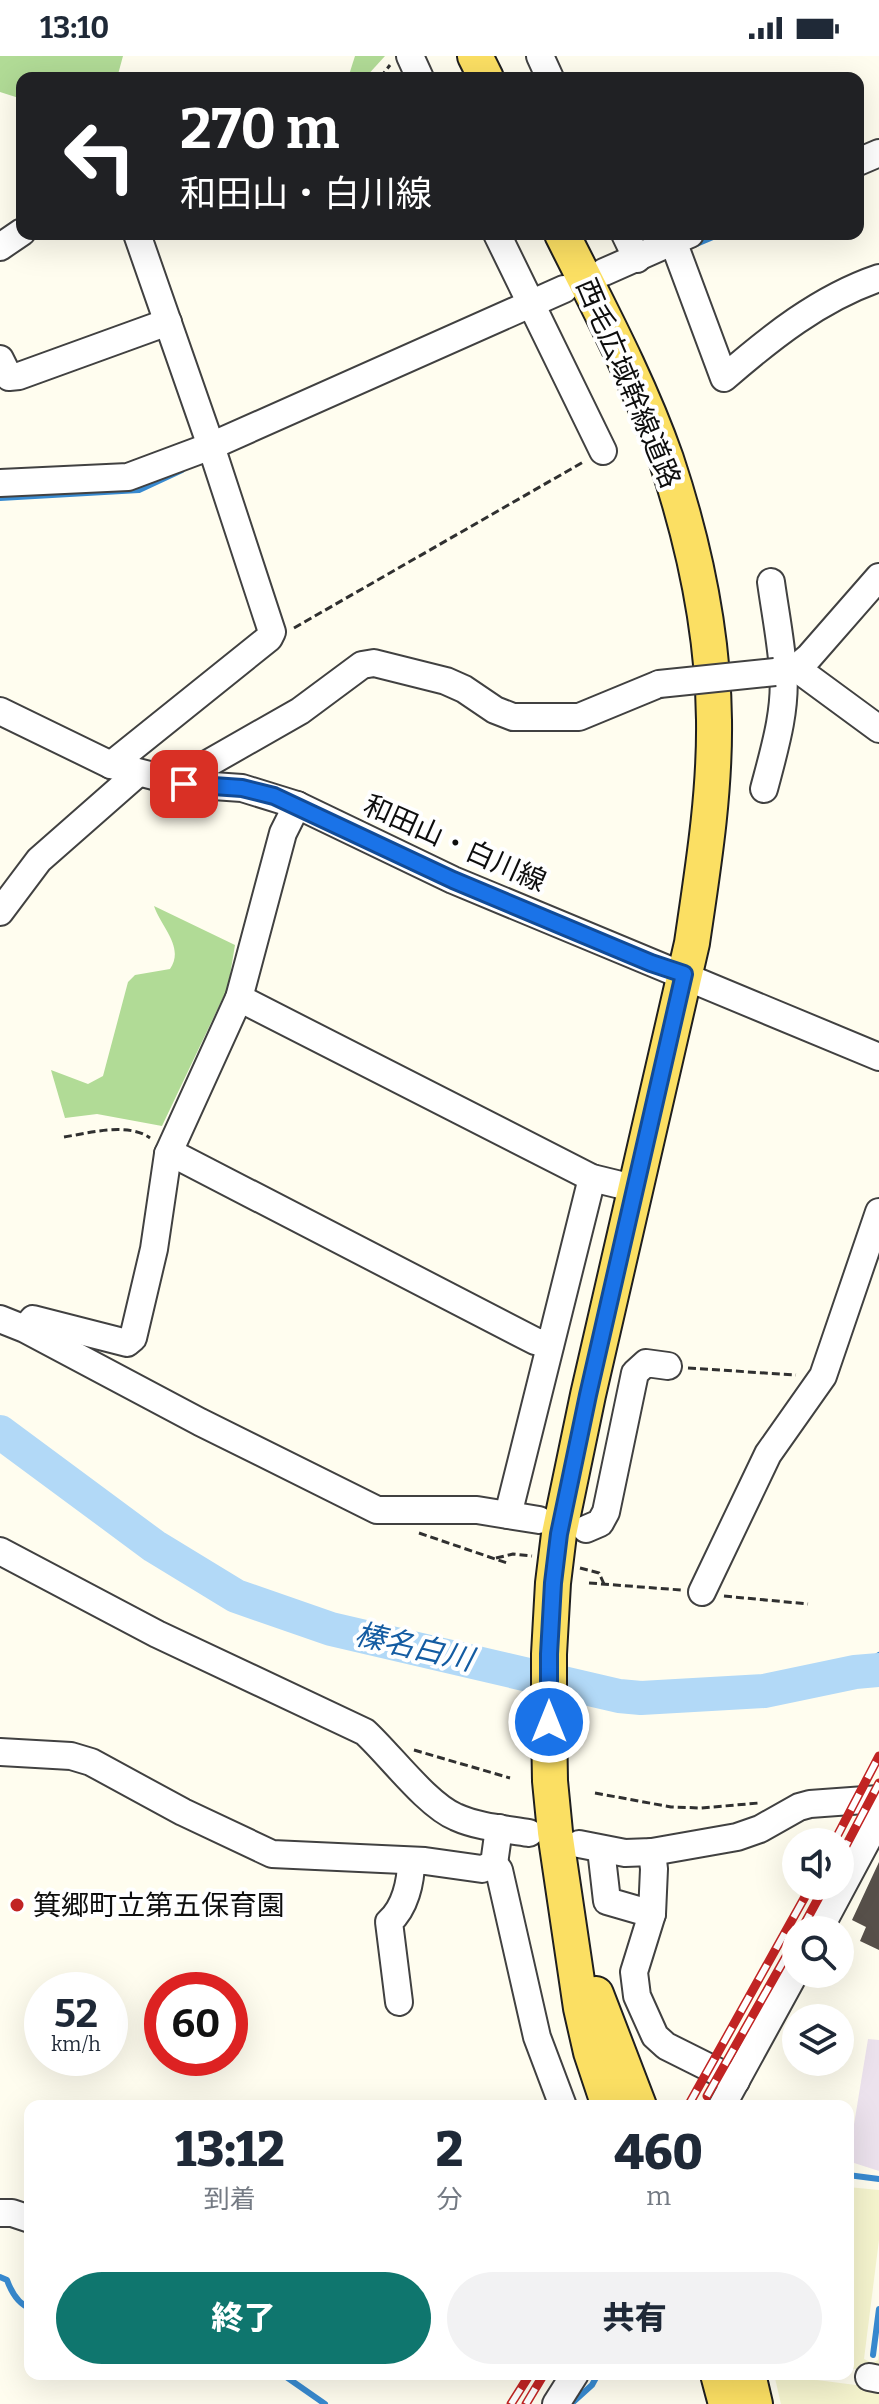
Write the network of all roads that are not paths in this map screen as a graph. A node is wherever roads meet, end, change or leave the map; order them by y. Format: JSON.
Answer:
{"nodes":[{"id":1,"x":139,"y":240,"type":"edge"},
{"id":2,"x":500,"y":240,"type":"edge"},
{"id":3,"x":565,"y":240,"type":"edge"},
{"id":4,"x":628,"y":240,"type":"edge"},
{"id":5,"x":680,"y":246,"type":"edge"},
{"id":6,"x":637,"y":259,"type":"junction"},
{"id":7,"x":604,"y":272,"type":"dead end"},
{"id":8,"x":879,"y":278,"type":"edge"},
{"id":9,"x":564,"y":289,"type":"dead end"},
{"id":10,"x":535,"y":311,"type":"junction"},
{"id":11,"x":168,"y":322,"type":"junction"},
{"id":12,"x":0,"y":359,"type":"edge"},
{"id":13,"x":211,"y":446,"type":"junction"},
{"id":14,"x":603,"y":451,"type":"road end"},
{"id":15,"x":0,"y":483,"type":"edge"},
{"id":16,"x":879,"y":577,"type":"edge"},
{"id":17,"x":771,"y":582,"type":"dead end"},
{"id":18,"x":785,"y":670,"type":"junction"},
{"id":19,"x":0,"y":711,"type":"edge"},
{"id":20,"x":879,"y":729,"type":"edge"},
{"id":21,"x":111,"y":765,"type":"junction"},
{"id":22,"x":138,"y":773,"type":"junction"},
{"id":23,"x":184,"y":784,"type":"junction"},
{"id":24,"x":764,"y":789,"type":"dead end"},
{"id":25,"x":297,"y":805,"type":"junction"},
{"id":26,"x":0,"y":912,"type":"edge"},
{"id":27,"x":684,"y":974,"type":"junction"},
{"id":28,"x":239,"y":998,"type":"junction"},
{"id":29,"x":879,"y":1057,"type":"edge"},
{"id":30,"x":168,"y":1154,"type":"junction"},
{"id":31,"x":592,"y":1178,"type":"junction"},
{"id":32,"x":637,"y":1189,"type":"junction"},
{"id":33,"x":879,"y":1212,"type":"edge"},
{"id":34,"x":870,"y":1264,"type":"edge"},
{"id":35,"x":0,"y":1319,"type":"edge"},
{"id":36,"x":25,"y":1329,"type":"junction"},
{"id":37,"x":550,"y":1345,"type":"junction"},
{"id":38,"x":668,"y":1366,"type":"road end"},
{"id":39,"x":508,"y":1515,"type":"junction"},
{"id":40,"x":539,"y":1520,"type":"dead end"},
{"id":41,"x":586,"y":1529,"type":"dead end"},
{"id":42,"x":0,"y":1551,"type":"edge"},
{"id":43,"x":702,"y":1592,"type":"road end"},
{"id":44,"x":0,"y":1752,"type":"edge"},
{"id":45,"x":879,"y":1799,"type":"edge"},
{"id":46,"x":879,"y":1818,"type":"edge"},
{"id":47,"x":499,"y":1828,"type":"junction"},
{"id":48,"x":529,"y":1833,"type":"dead end"},
{"id":49,"x":652,"y":1852,"type":"junction"},
{"id":50,"x":411,"y":1861,"type":"junction"},
{"id":51,"x":494,"y":1864,"type":"junction"},
{"id":52,"x":567,"y":1907,"type":"junction"},
{"id":53,"x":652,"y":1914,"type":"junction"},
{"id":54,"x":826,"y":1916,"type":"edge"},
{"id":55,"x":787,"y":1988,"type":"edge"},
{"id":56,"x":399,"y":2002,"type":"dead end"},
{"id":57,"x":736,"y":2081,"type":"junction"},
{"id":58,"x":561,"y":2100,"type":"edge"},
{"id":59,"x":607,"y":2100,"type":"edge"},
{"id":60,"x":637,"y":2100,"type":"edge"},
{"id":61,"x":725,"y":2100,"type":"edge"},
{"id":62,"x":0,"y":2213,"type":"edge"},
{"id":63,"x":24,"y":2217,"type":"edge"},
{"id":64,"x":571,"y":2380,"type":"edge"},
{"id":65,"x":720,"y":2380,"type":"edge"},
{"id":66,"x":749,"y":2380,"type":"edge"},
{"id":67,"x":556,"y":2404,"type":"edge"},
{"id":68,"x":726,"y":2404,"type":"edge"},
{"id":69,"x":755,"y":2404,"type":"edge"}],
"edges":[{"from":1,"to":11,"type":"street"},
{"from":2,"to":10,"type":"street"},
{"from":3,"to":27,"type":"main road","name":"西毛広域幹線道路"},
{"from":4,"to":6,"type":"street"},
{"from":5,"to":6,"type":"street"},
{"from":5,"to":8,"type":"street"},
{"from":6,"to":7,"type":"street"},
{"from":9,"to":10,"type":"street"},
{"from":10,"to":13,"type":"street"},
{"from":10,"to":14,"type":"street"},
{"from":11,"to":12,"type":"street"},
{"from":11,"to":13,"type":"street"},
{"from":13,"to":15,"type":"street"},
{"from":13,"to":21,"type":"street"},
{"from":16,"to":18,"type":"street"},
{"from":17,"to":18,"type":"street"},
{"from":18,"to":20,"type":"street"},
{"from":18,"to":23,"type":"street","bridge":true},
{"from":18,"to":24,"type":"street"},
{"from":19,"to":21,"type":"street","name":"和田山・白川線"},
{"from":21,"to":22,"type":"street","name":"和田山・白川線"},
{"from":22,"to":23,"type":"street","name":"和田山・白川線"},
{"from":22,"to":26,"type":"street"},
{"from":23,"to":25,"type":"street","name":"和田山・白川線"},
{"from":25,"to":27,"type":"street","name":"和田山・白川線"},
{"from":25,"to":28,"type":"street"},
{"from":27,"to":29,"type":"street","name":"和田山・白川線"},
{"from":27,"to":32,"type":"main road","name":"西毛広域幹線道路"},
{"from":28,"to":30,"type":"street"},
{"from":28,"to":31,"type":"street"},
{"from":30,"to":36,"type":"street"},
{"from":30,"to":37,"type":"street"},
{"from":31,"to":32,"type":"street"},
{"from":31,"to":37,"type":"street"},
{"from":32,"to":52,"type":"main road","name":"西毛広域幹線道路"},
{"from":33,"to":34,"type":"street"},
{"from":34,"to":43,"type":"street"},
{"from":35,"to":36,"type":"street"},
{"from":36,"to":39,"type":"street"},
{"from":37,"to":39,"type":"street"},
{"from":38,"to":41,"type":"street"},
{"from":39,"to":40,"type":"street"},
{"from":42,"to":47,"type":"street"},
{"from":44,"to":50,"type":"street"},
{"from":45,"to":49,"type":"street"},
{"from":46,"to":54,"type":"street"},
{"from":47,"to":48,"type":"street"},
{"from":47,"to":51,"type":"street"},
{"from":49,"to":53,"type":"street"},
{"from":49,"to":53,"type":"street"},
{"from":50,"to":51,"type":"street"},
{"from":50,"to":56,"type":"street"},
{"from":51,"to":58,"type":"street"},
{"from":52,"to":59,"type":"main road","name":"西毛広域幹線道路"},
{"from":52,"to":60,"type":"main road","name":"西毛広域幹線道路"},
{"from":53,"to":57,"type":"street"},
{"from":55,"to":57,"type":"street"},
{"from":57,"to":61,"type":"street"},
{"from":62,"to":63,"type":"street"},
{"from":64,"to":67,"type":"street"},
{"from":65,"to":68,"type":"main road"},
{"from":66,"to":69,"type":"main road"}]}
